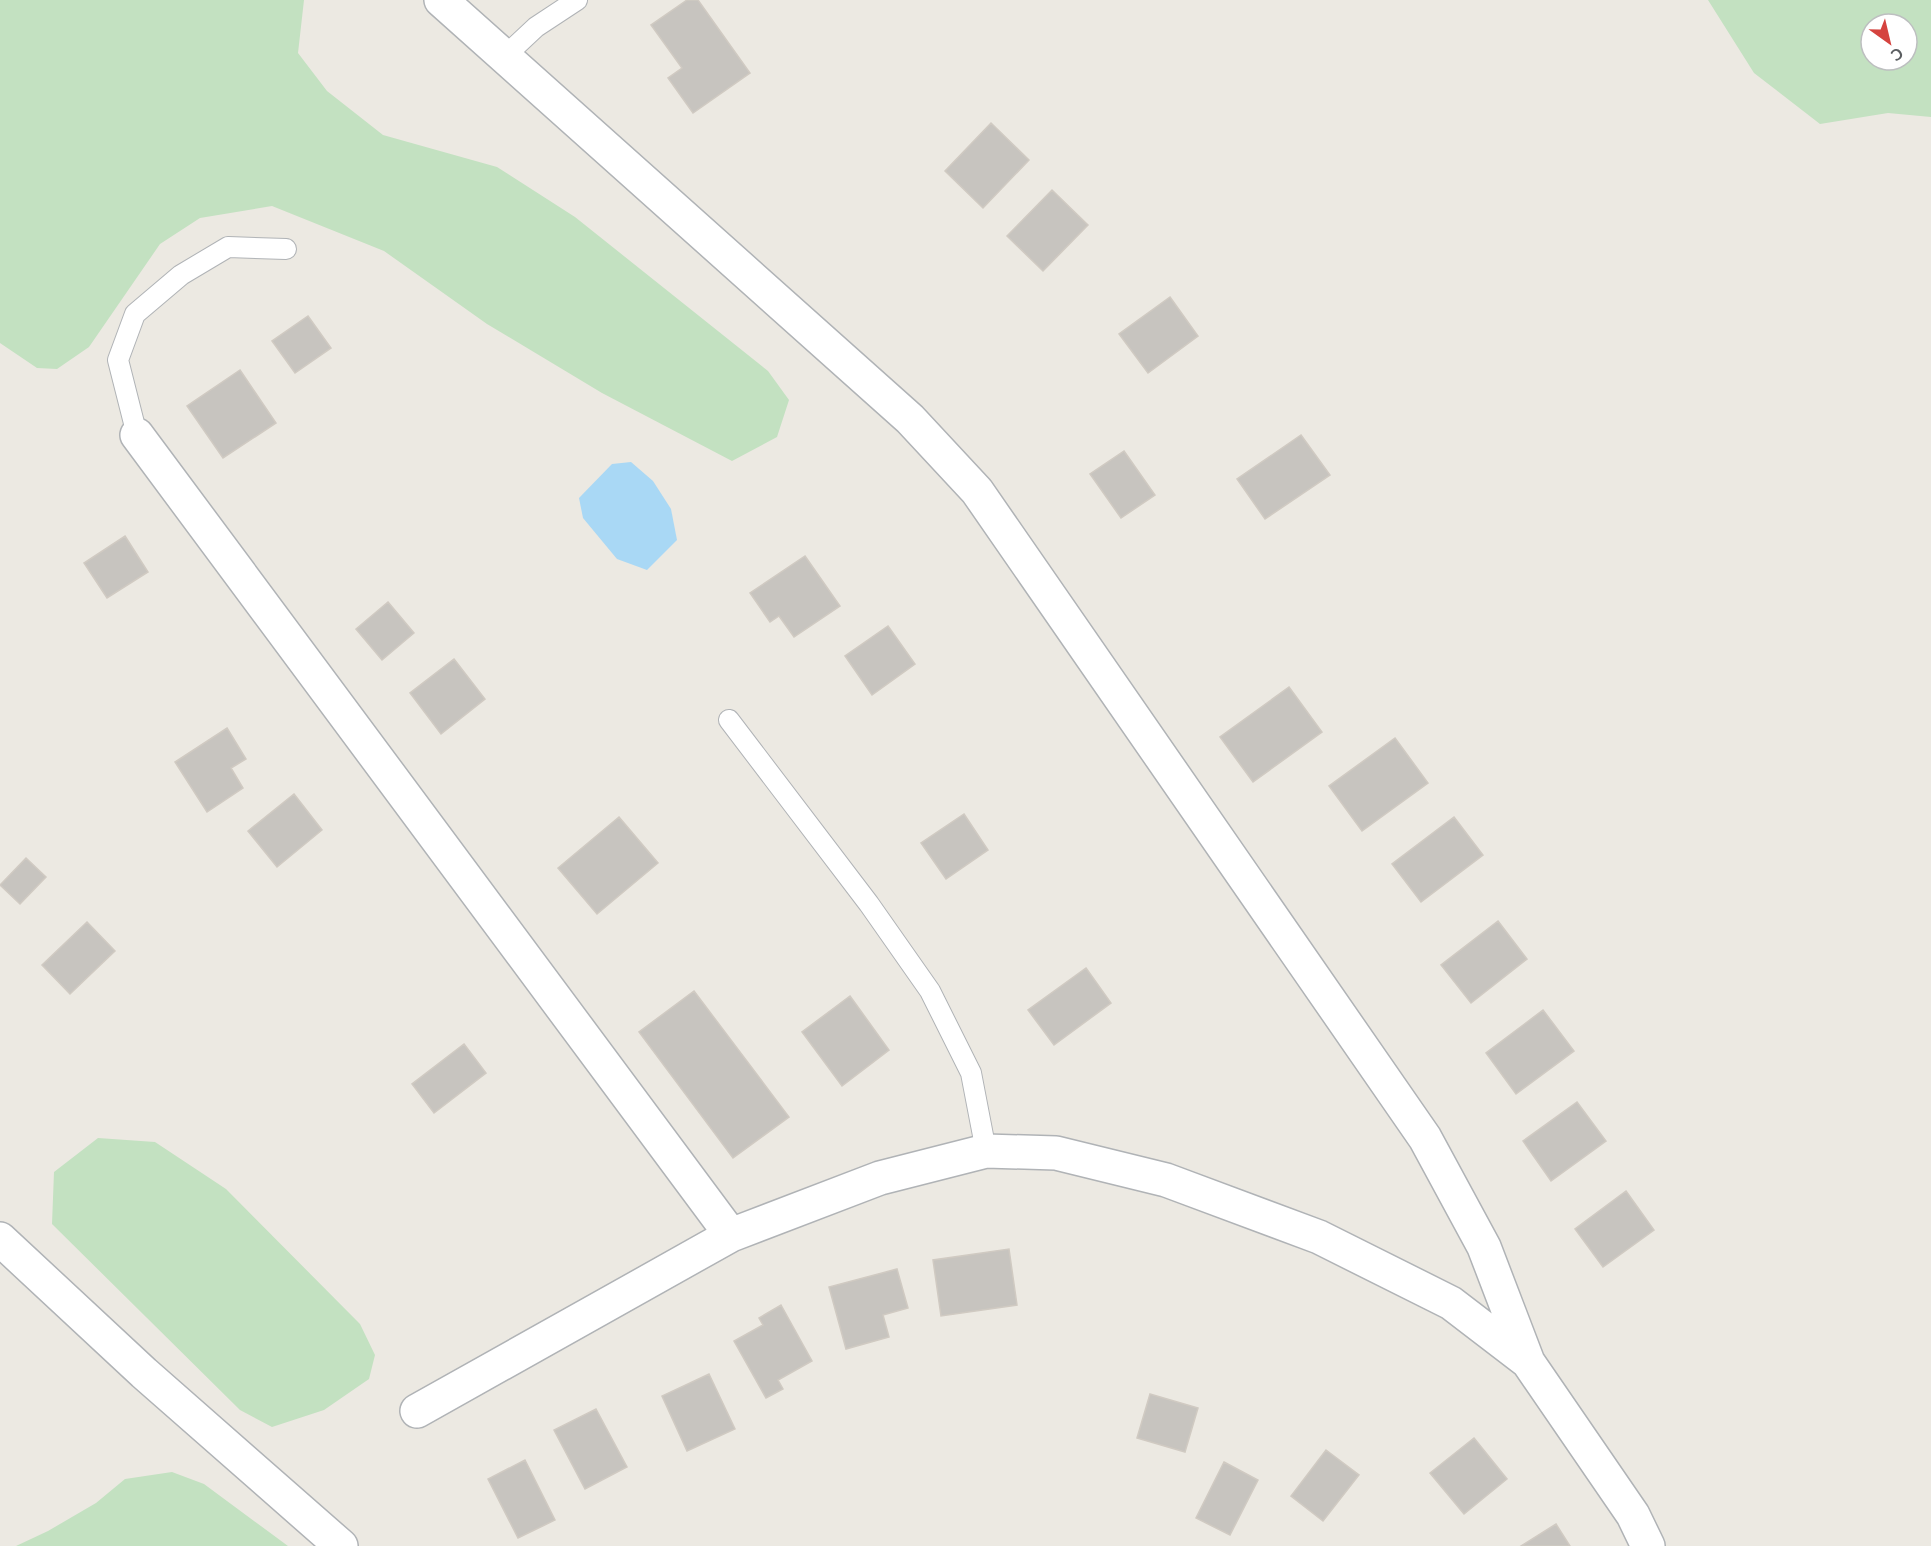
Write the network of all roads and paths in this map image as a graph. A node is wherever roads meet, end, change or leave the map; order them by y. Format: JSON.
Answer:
{"nodes":[{"id":1,"x":441,"y":0,"type":"edge"},
{"id":2,"x":577,"y":0,"type":"edge"},
{"id":3,"x":504,"y":57,"type":"junction"},
{"id":4,"x":286,"y":249,"type":"dead end"},
{"id":5,"x":137,"y":435,"type":"joint"},
{"id":6,"x":729,"y":720,"type":"dead end"},
{"id":7,"x":986,"y":1151,"type":"junction"},
{"id":8,"x":731,"y":1234,"type":"junction"},
{"id":9,"x":0,"y":1239,"type":"edge"},
{"id":10,"x":1528,"y":1362,"type":"junction"},
{"id":11,"x":417,"y":1411,"type":"dead end"},
{"id":12,"x":341,"y":1546,"type":"edge"},
{"id":13,"x":1648,"y":1546,"type":"edge"}],
"edges":[{"from":1,"to":3,"type":"street"},
{"from":2,"to":3,"type":"lane"},
{"from":3,"to":10,"type":"street"},
{"from":4,"to":5,"type":"lane"},
{"from":5,"to":8,"type":"street"},
{"from":6,"to":7,"type":"lane"},
{"from":7,"to":8,"type":"street"},
{"from":7,"to":10,"type":"street"},
{"from":8,"to":11,"type":"street"},
{"from":9,"to":12,"type":"street"},
{"from":10,"to":13,"type":"street"}]}
